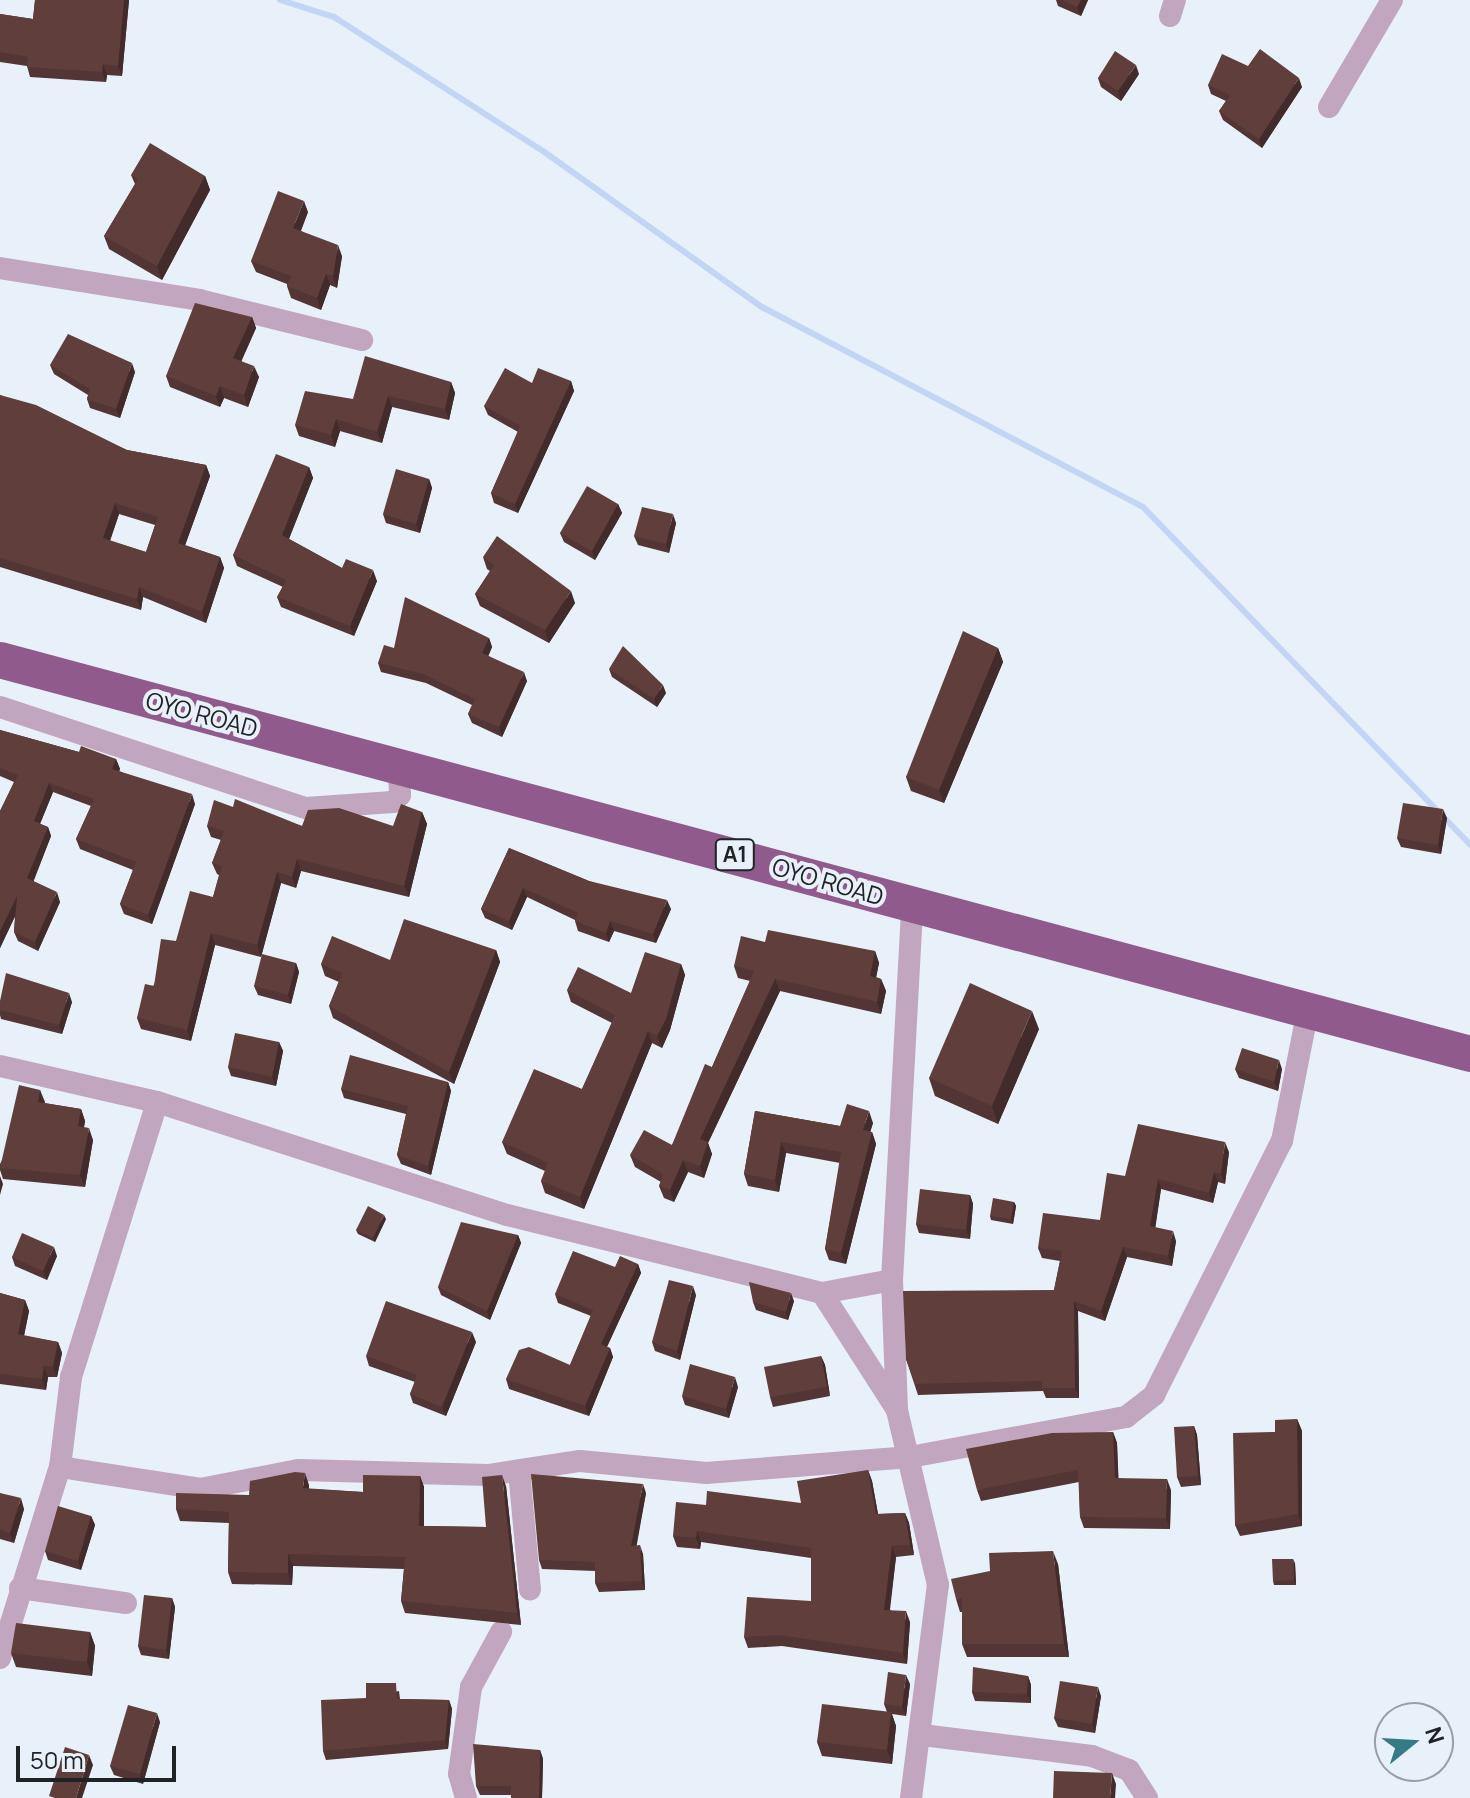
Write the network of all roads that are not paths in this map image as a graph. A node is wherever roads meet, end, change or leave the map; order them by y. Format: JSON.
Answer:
{"nodes":[{"id":1,"x":1392,"y":0,"type":"edge"},
{"id":2,"x":1329,"y":107,"type":"dead end"},
{"id":3,"x":0,"y":268,"type":"edge"},
{"id":4,"x":362,"y":340,"type":"dead end"},
{"id":5,"x":0,"y":660,"type":"edge"},
{"id":6,"x":0,"y":707,"type":"edge"},
{"id":7,"x":399,"y":766,"type":"junction"},
{"id":8,"x":912,"y":905,"type":"junction"},
{"id":9,"x":1308,"y":1010,"type":"junction"},
{"id":10,"x":1470,"y":1054,"type":"edge"},
{"id":11,"x":0,"y":1066,"type":"edge"},
{"id":12,"x":157,"y":1102,"type":"junction"},
{"id":13,"x":892,"y":1280,"type":"junction"},
{"id":14,"x":822,"y":1293,"type":"junction"},
{"id":15,"x":897,"y":1410,"type":"junction"},
{"id":16,"x":910,"y":1457,"type":"junction"},
{"id":17,"x":60,"y":1467,"type":"junction"},
{"id":18,"x":519,"y":1471,"type":"junction"},
{"id":19,"x":20,"y":1588,"type":"junction"},
{"id":20,"x":530,"y":1589,"type":"dead end"},
{"id":21,"x":126,"y":1603,"type":"dead end"},
{"id":22,"x":501,"y":1632,"type":"dead end"},
{"id":23,"x":0,"y":1658,"type":"edge"},
{"id":24,"x":922,"y":1735,"type":"junction"},
{"id":25,"x":466,"y":1798,"type":"edge"},
{"id":26,"x":911,"y":1798,"type":"edge"},
{"id":27,"x":1147,"y":1798,"type":"edge"}],
"edges":[{"from":1,"to":2,"type":"street"},
{"from":3,"to":4,"type":"street"},
{"from":5,"to":7,"type":"highway","name":"OYO ROAD","number":"A1"},
{"from":6,"to":7,"type":"street"},
{"from":7,"to":8,"type":"highway","name":"OYO ROAD","number":"A1"},
{"from":8,"to":9,"type":"highway","name":"OYO ROAD","number":"A1"},
{"from":8,"to":13,"type":"street"},
{"from":9,"to":10,"type":"highway","name":"OYO ROAD","number":"A1"},
{"from":9,"to":16,"type":"street"},
{"from":11,"to":12,"type":"street"},
{"from":12,"to":14,"type":"street"},
{"from":12,"to":17,"type":"street"},
{"from":13,"to":14,"type":"street"},
{"from":13,"to":15,"type":"street"},
{"from":14,"to":15,"type":"street"},
{"from":15,"to":16,"type":"street"},
{"from":16,"to":18,"type":"street"},
{"from":16,"to":24,"type":"street"},
{"from":17,"to":18,"type":"street"},
{"from":17,"to":19,"type":"street"},
{"from":18,"to":20,"type":"street"},
{"from":19,"to":21,"type":"street"},
{"from":19,"to":23,"type":"street"},
{"from":22,"to":25,"type":"street"},
{"from":24,"to":26,"type":"street"},
{"from":24,"to":27,"type":"street"}]}
